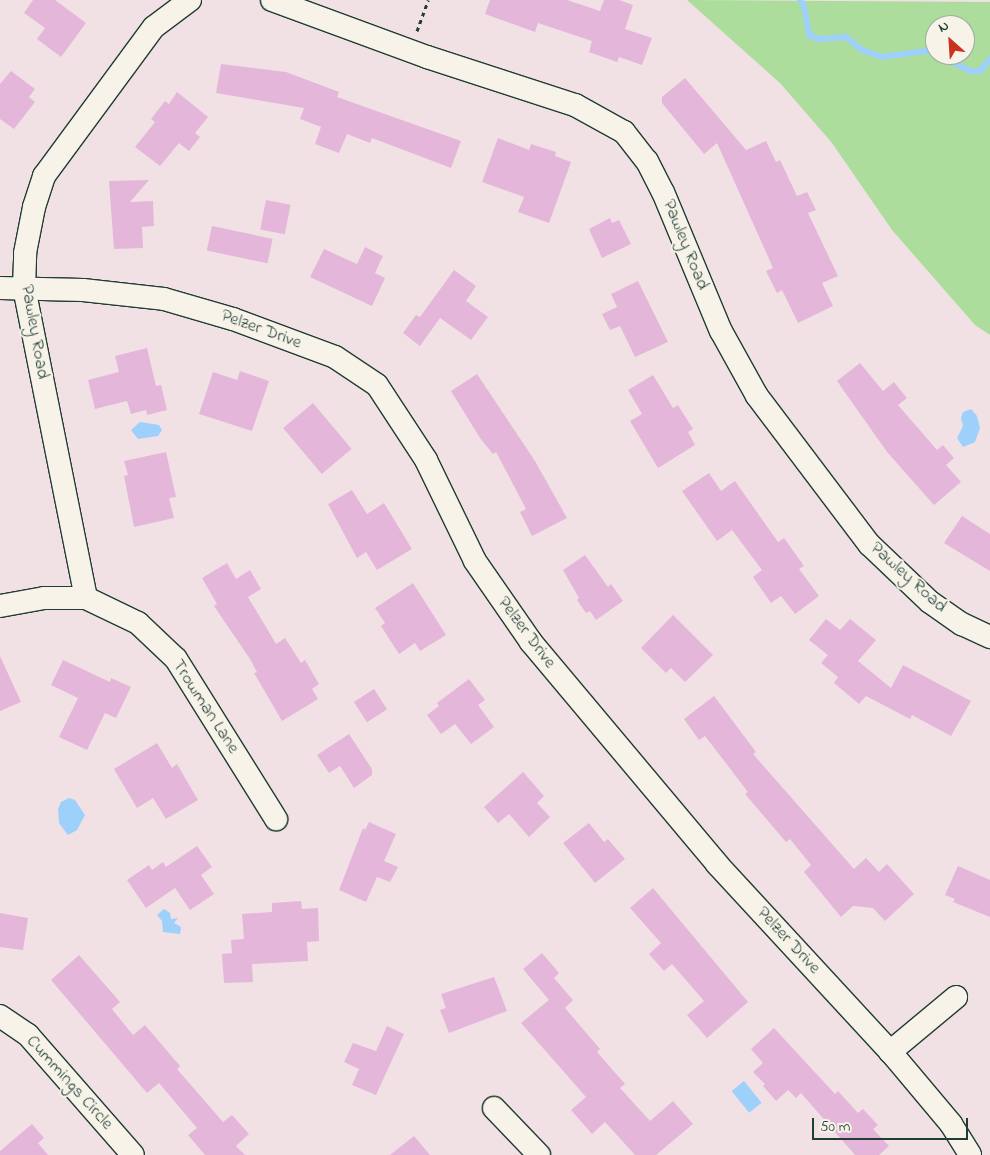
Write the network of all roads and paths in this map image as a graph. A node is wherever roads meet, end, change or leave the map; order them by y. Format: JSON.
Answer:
{"nodes":[{"id":1,"x":190,"y":0,"type":"edge"},
{"id":2,"x":272,"y":0,"type":"edge"},
{"id":3,"x":428,"y":0,"type":"edge"},
{"id":4,"x":410,"y":50,"type":"junction"},
{"id":5,"x":0,"y":288,"type":"edge"},
{"id":6,"x":24,"y":288,"type":"junction"},
{"id":7,"x":86,"y":598,"type":"junction"},
{"id":8,"x":0,"y":606,"type":"edge"},
{"id":9,"x":990,"y":637,"type":"edge"},
{"id":10,"x":276,"y":819,"type":"dead end"},
{"id":11,"x":956,"y":997,"type":"dead end"},
{"id":12,"x":0,"y":1016,"type":"edge"},
{"id":13,"x":890,"y":1052,"type":"junction"},
{"id":14,"x":494,"y":1108,"type":"dead end"},
{"id":15,"x":133,"y":1155,"type":"edge"},
{"id":16,"x":539,"y":1155,"type":"edge"},
{"id":17,"x":970,"y":1155,"type":"edge"}],
"edges":[{"from":1,"to":6,"type":"street","name":"Pawley Road"},
{"from":2,"to":4,"type":"street","name":"Pawley Road"},
{"from":3,"to":4,"type":"path"},
{"from":4,"to":9,"type":"street","name":"Pawley Road"},
{"from":5,"to":6,"type":"street","name":"Pelzer Drive"},
{"from":6,"to":7,"type":"street","name":"Pawley Road"},
{"from":6,"to":13,"type":"street","name":"Pelzer Drive"},
{"from":7,"to":8,"type":"street","name":"Trowman Lane"},
{"from":7,"to":10,"type":"street","name":"Trowman Lane"},
{"from":11,"to":13,"type":"street"},
{"from":12,"to":15,"type":"street","name":"Cummings Circle"},
{"from":13,"to":17,"type":"street","name":"Pelzer Drive"},
{"from":14,"to":16,"type":"street"}]}
